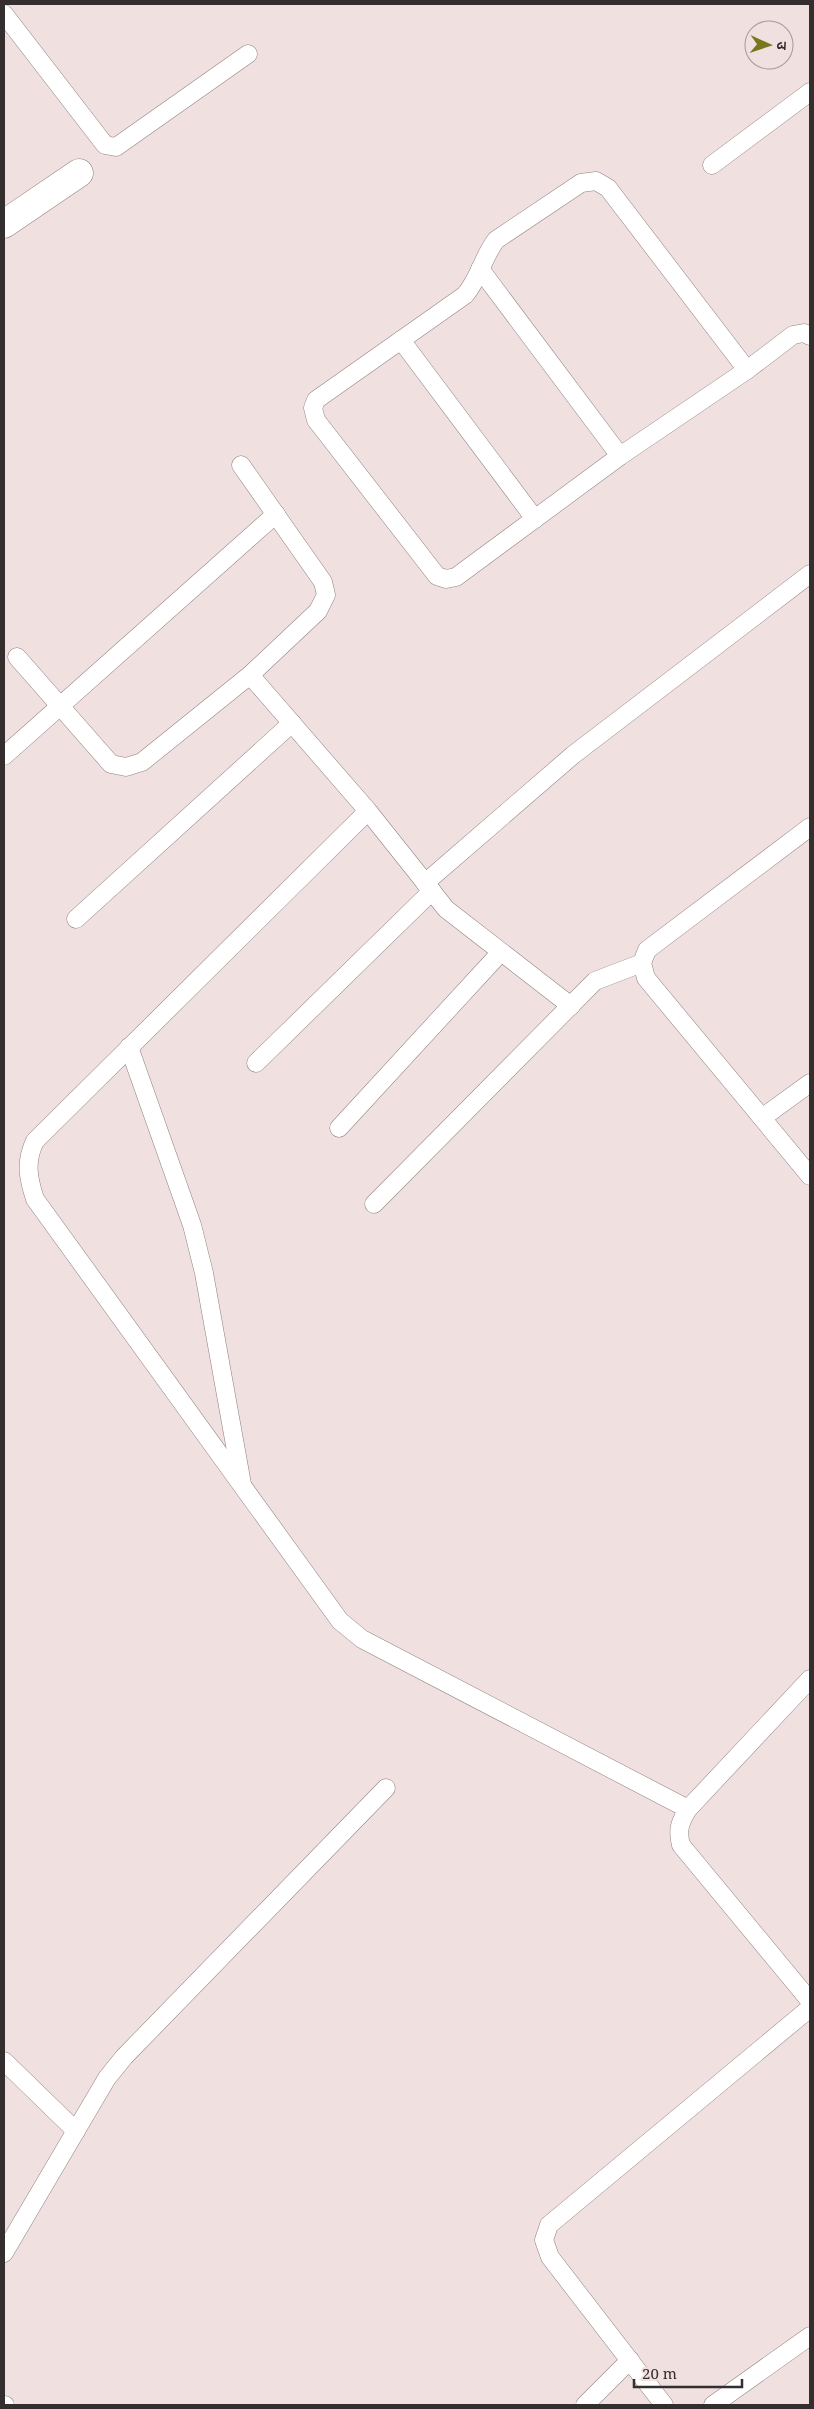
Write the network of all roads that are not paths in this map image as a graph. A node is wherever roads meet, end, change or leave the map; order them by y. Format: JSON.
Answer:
{"nodes":[{"id":1,"x":4,"y":14,"type":"edge"},
{"id":2,"x":248,"y":54,"type":"dead end"},
{"id":3,"x":810,"y":92,"type":"edge"},
{"id":4,"x":712,"y":165,"type":"dead end"},
{"id":5,"x":79,"y":173,"type":"dead end"},
{"id":6,"x":4,"y":224,"type":"edge"},
{"id":7,"x":480,"y":269,"type":"junction"},
{"id":8,"x":810,"y":336,"type":"edge"},
{"id":9,"x":401,"y":340,"type":"junction"},
{"id":10,"x":747,"y":370,"type":"junction"},
{"id":11,"x":620,"y":456,"type":"junction"},
{"id":12,"x":241,"y":465,"type":"dead end"},
{"id":13,"x":276,"y":514,"type":"junction"},
{"id":14,"x":535,"y":519,"type":"junction"},
{"id":15,"x":810,"y":574,"type":"edge"},
{"id":16,"x":17,"y":656,"type":"dead end"},
{"id":17,"x":250,"y":675,"type":"junction"},
{"id":18,"x":60,"y":706,"type":"junction"},
{"id":19,"x":292,"y":723,"type":"junction"},
{"id":20,"x":4,"y":756,"type":"edge"},
{"id":21,"x":368,"y":811,"type":"junction"},
{"id":22,"x":810,"y":827,"type":"edge"},
{"id":23,"x":428,"y":887,"type":"junction"},
{"id":24,"x":76,"y":919,"type":"dead end"},
{"id":25,"x":501,"y":952,"type":"junction"},
{"id":26,"x":642,"y":963,"type":"junction"},
{"id":27,"x":572,"y":1006,"type":"junction"},
{"id":28,"x":129,"y":1047,"type":"junction"},
{"id":29,"x":256,"y":1063,"type":"dead end"},
{"id":30,"x":810,"y":1083,"type":"edge"},
{"id":31,"x":762,"y":1118,"type":"junction"},
{"id":32,"x":338,"y":1128,"type":"dead end"},
{"id":33,"x":810,"y":1176,"type":"edge"},
{"id":34,"x":374,"y":1204,"type":"dead end"},
{"id":35,"x":243,"y":1489,"type":"junction"},
{"id":36,"x":810,"y":1679,"type":"edge"},
{"id":37,"x":386,"y":1788,"type":"dead end"},
{"id":38,"x":688,"y":1809,"type":"junction"},
{"id":39,"x":810,"y":2001,"type":"edge"},
{"id":40,"x":810,"y":2008,"type":"edge"},
{"id":41,"x":4,"y":2061,"type":"edge"},
{"id":42,"x":76,"y":2130,"type":"junction"},
{"id":43,"x":4,"y":2253,"type":"edge"},
{"id":44,"x":810,"y":2336,"type":"edge"},
{"id":45,"x":630,"y":2360,"type":"junction"},
{"id":46,"x":585,"y":2405,"type":"edge"},
{"id":47,"x":664,"y":2405,"type":"edge"},
{"id":48,"x":713,"y":2405,"type":"edge"}],
"edges":[{"from":1,"to":2,"type":"lane"},
{"from":3,"to":4,"type":"lane"},
{"from":5,"to":6,"type":"street"},
{"from":7,"to":9,"type":"lane"},
{"from":7,"to":10,"type":"lane"},
{"from":7,"to":11,"type":"lane"},
{"from":8,"to":10,"type":"lane"},
{"from":9,"to":14,"type":"lane"},
{"from":9,"to":14,"type":"lane"},
{"from":10,"to":11,"type":"lane"},
{"from":11,"to":14,"type":"lane"},
{"from":12,"to":13,"type":"lane"},
{"from":13,"to":17,"type":"lane"},
{"from":13,"to":18,"type":"lane"},
{"from":15,"to":23,"type":"lane"},
{"from":16,"to":18,"type":"lane"},
{"from":17,"to":18,"type":"lane"},
{"from":17,"to":19,"type":"lane"},
{"from":18,"to":20,"type":"lane"},
{"from":19,"to":21,"type":"lane"},
{"from":19,"to":24,"type":"lane"},
{"from":21,"to":23,"type":"lane"},
{"from":21,"to":28,"type":"lane"},
{"from":22,"to":26,"type":"lane"},
{"from":23,"to":25,"type":"lane"},
{"from":23,"to":29,"type":"lane"},
{"from":25,"to":27,"type":"lane"},
{"from":25,"to":32,"type":"lane"},
{"from":26,"to":27,"type":"lane"},
{"from":26,"to":31,"type":"lane"},
{"from":27,"to":34,"type":"lane"},
{"from":28,"to":35,"type":"lane"},
{"from":28,"to":35,"type":"lane"},
{"from":30,"to":31,"type":"lane"},
{"from":31,"to":33,"type":"lane"},
{"from":35,"to":38,"type":"lane"},
{"from":36,"to":38,"type":"lane"},
{"from":37,"to":42,"type":"lane"},
{"from":38,"to":39,"type":"lane"},
{"from":40,"to":45,"type":"lane"},
{"from":41,"to":42,"type":"lane"},
{"from":42,"to":43,"type":"lane"},
{"from":44,"to":48,"type":"lane"},
{"from":45,"to":46,"type":"lane"},
{"from":45,"to":47,"type":"lane"}]}
